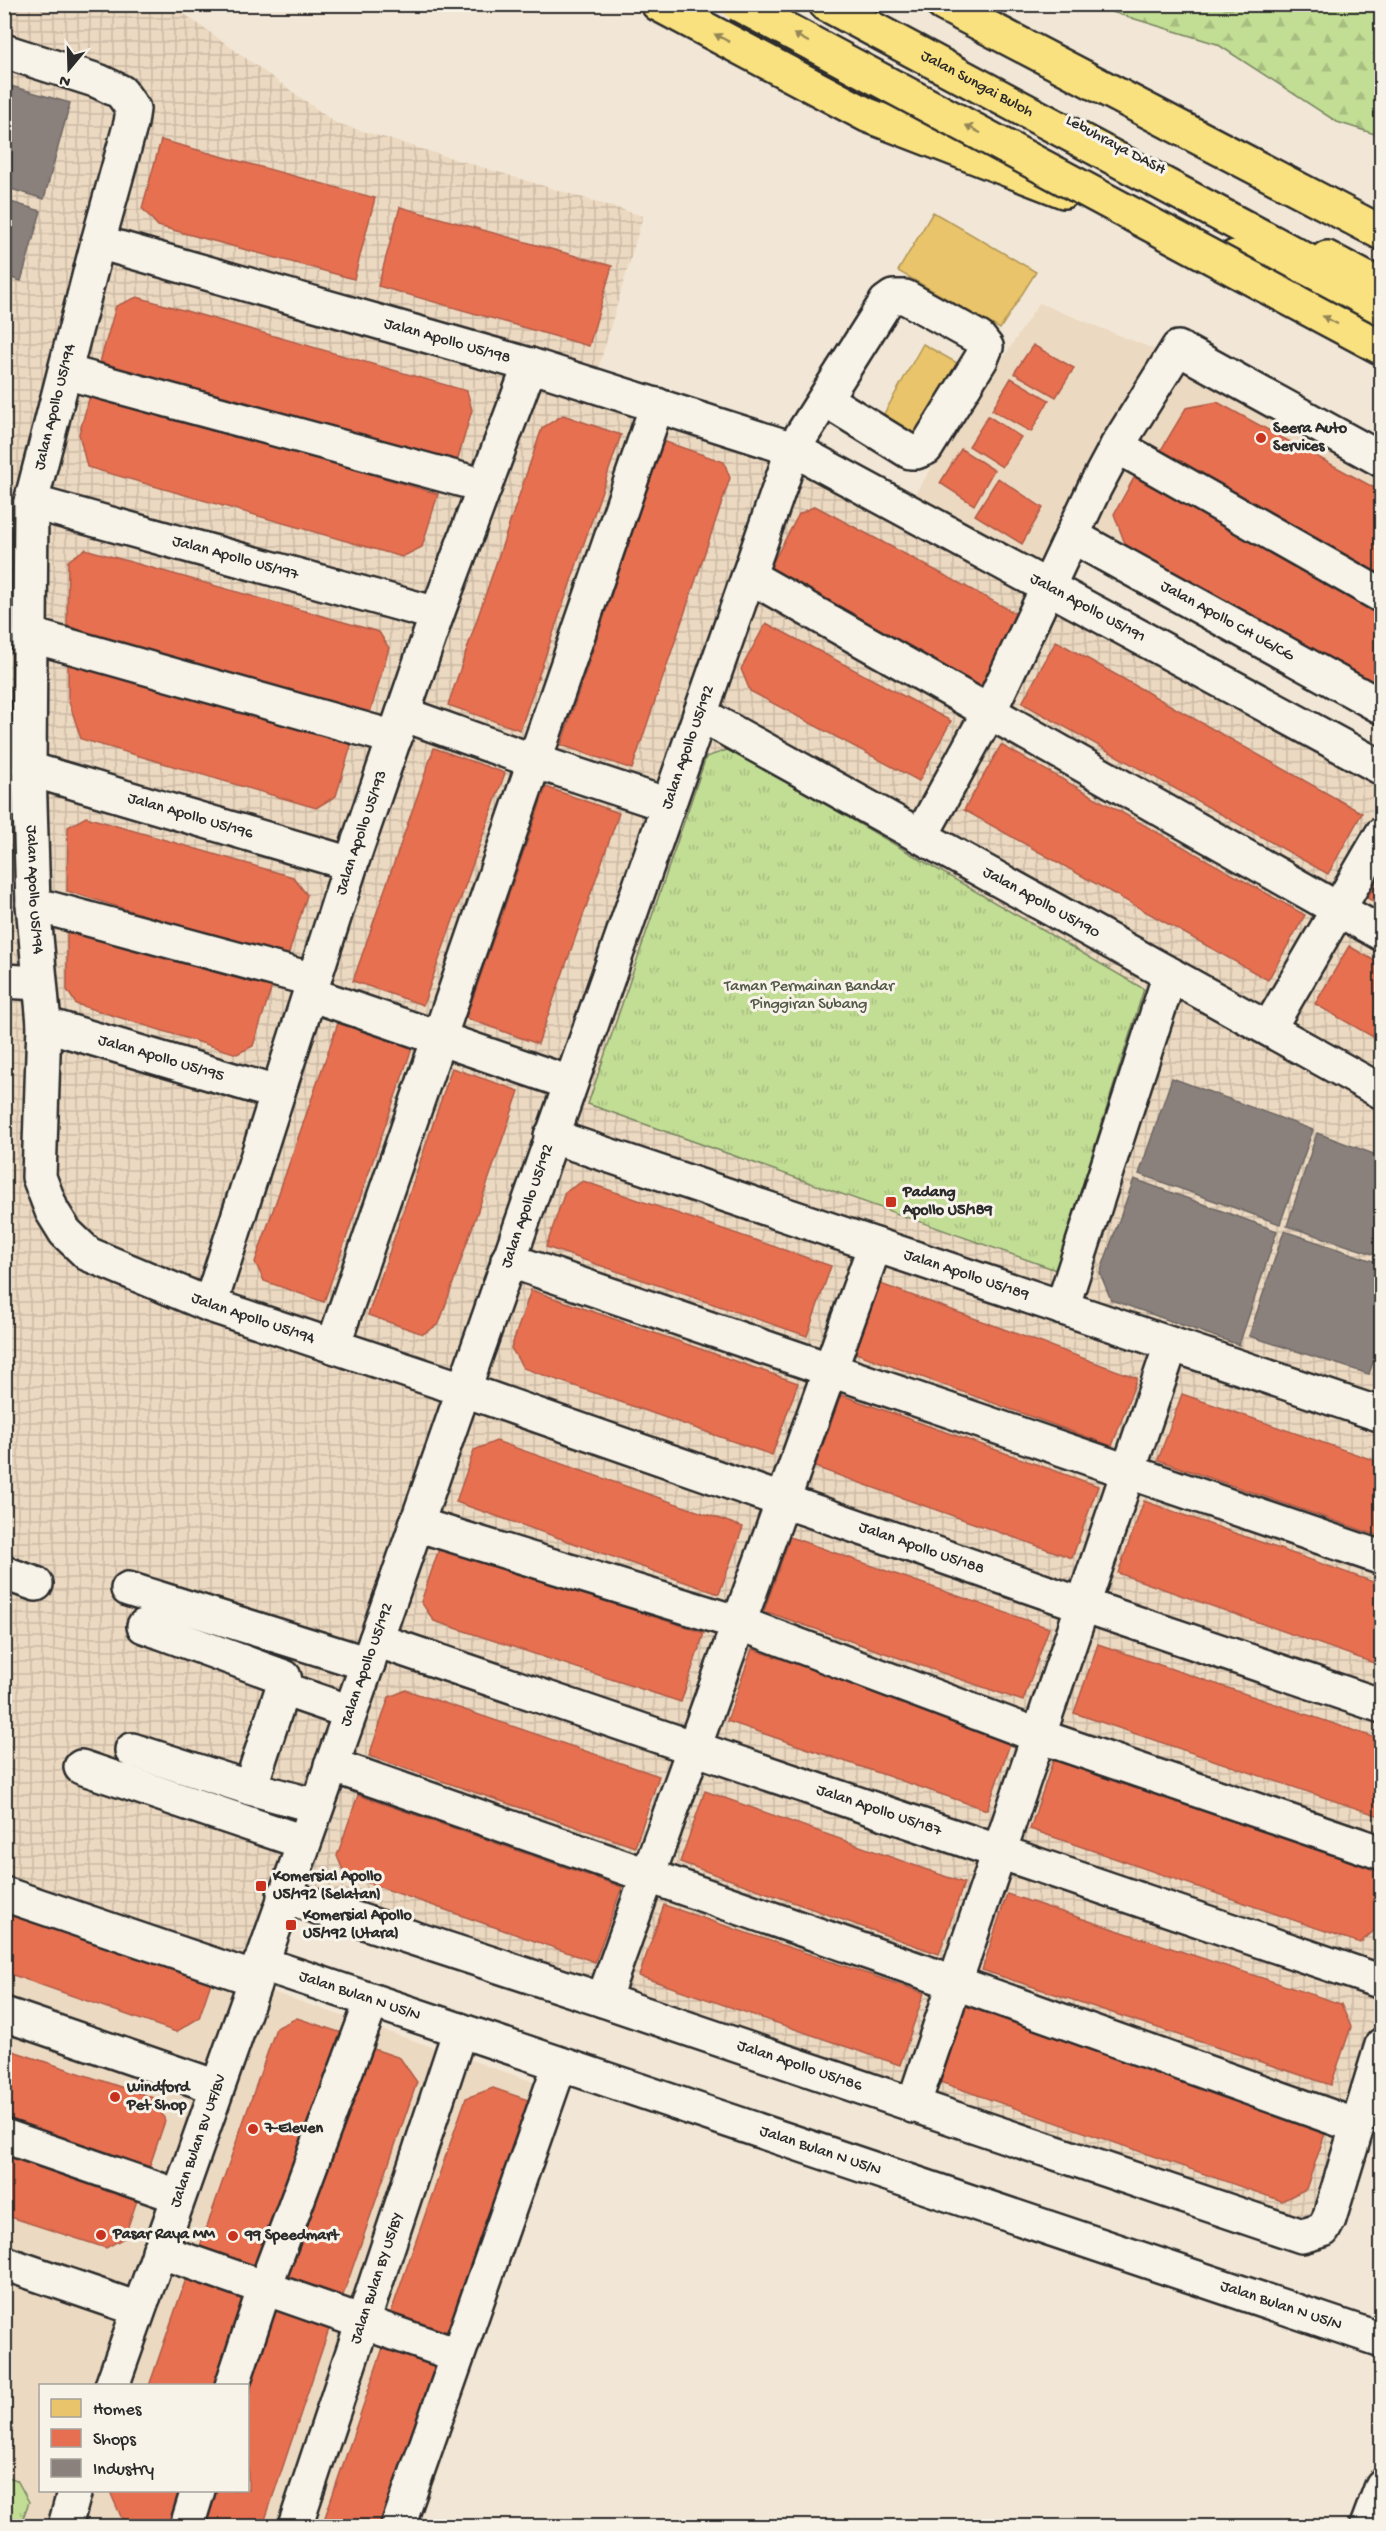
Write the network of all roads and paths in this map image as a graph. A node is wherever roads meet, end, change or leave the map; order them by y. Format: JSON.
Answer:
{"nodes":[{"id":1,"x":658,"y":4,"type":"edge"},
{"id":2,"x":738,"y":4,"type":"edge"},
{"id":3,"x":826,"y":4,"type":"edge"},
{"id":4,"x":848,"y":4,"type":"edge"},
{"id":5,"x":943,"y":4,"type":"edge"},
{"id":6,"x":968,"y":4,"type":"edge"},
{"id":7,"x":4,"y":51,"type":"edge"},
{"id":8,"x":1382,"y":219,"type":"edge"},
{"id":9,"x":1382,"y":233,"type":"edge"},
{"id":10,"x":98,"y":242,"type":"junction"},
{"id":11,"x":1382,"y":287,"type":"edge"},
{"id":12,"x":1382,"y":301,"type":"edge"},
{"id":13,"x":1382,"y":314,"type":"edge"},
{"id":14,"x":1382,"y":348,"type":"edge"},
{"id":15,"x":530,"y":365,"type":"junction"},
{"id":16,"x":65,"y":372,"type":"junction"},
{"id":17,"x":826,"y":400,"type":"junction"},
{"id":18,"x":657,"y":405,"type":"junction"},
{"id":19,"x":1116,"y":447,"type":"junction"},
{"id":20,"x":794,"y":449,"type":"junction"},
{"id":21,"x":1382,"y":460,"type":"edge"},
{"id":22,"x":485,"y":486,"type":"junction"},
{"id":23,"x":31,"y":502,"type":"junction"},
{"id":24,"x":1072,"y":536,"type":"junction"},
{"id":25,"x":749,"y":576,"type":"junction"},
{"id":26,"x":1049,"y":586,"type":"junction"},
{"id":27,"x":1382,"y":596,"type":"edge"},
{"id":28,"x":437,"y":614,"type":"junction"},
{"id":29,"x":30,"y":636,"type":"junction"},
{"id":30,"x":1382,"y":707,"type":"edge"},
{"id":31,"x":989,"y":712,"type":"junction"},
{"id":32,"x":700,"y":714,"type":"junction"},
{"id":33,"x":399,"y":726,"type":"junction"},
{"id":34,"x":534,"y":761,"type":"junction"},
{"id":35,"x":1382,"y":768,"type":"edge"},
{"id":36,"x":28,"y":769,"type":"junction"},
{"id":37,"x":668,"y":805,"type":"junction"},
{"id":38,"x":1382,"y":834,"type":"edge"},
{"id":39,"x":921,"y":836,"type":"junction"},
{"id":40,"x":351,"y":864,"type":"junction"},
{"id":41,"x":33,"y":904,"type":"junction"},
{"id":42,"x":1338,"y":909,"type":"junction"},
{"id":43,"x":1382,"y":934,"type":"edge"},
{"id":44,"x":1170,"y":974,"type":"junction"},
{"id":45,"x":4,"y":981,"type":"edge"},
{"id":46,"x":39,"y":983,"type":"junction"},
{"id":47,"x":312,"y":987,"type":"junction"},
{"id":48,"x":44,"y":1024,"type":"junction"},
{"id":49,"x":1269,"y":1028,"type":"junction"},
{"id":50,"x":439,"y":1039,"type":"junction"},
{"id":51,"x":570,"y":1083,"type":"junction"},
{"id":52,"x":1382,"y":1092,"type":"edge"},
{"id":53,"x":277,"y":1093,"type":"junction"},
{"id":54,"x":551,"y":1136,"type":"junction"},
{"id":55,"x":875,"y":1245,"type":"junction"},
{"id":56,"x":508,"y":1260,"type":"junction"},
{"id":57,"x":210,"y":1305,"type":"junction"},
{"id":58,"x":1062,"y":1308,"type":"junction"},
{"id":59,"x":1171,"y":1345,"type":"junction"},
{"id":60,"x":333,"y":1346,"type":"junction"},
{"id":61,"x":830,"y":1368,"type":"junction"},
{"id":62,"x":462,"y":1389,"type":"junction"},
{"id":63,"x":1382,"y":1416,"type":"edge"},
{"id":64,"x":1128,"y":1473,"type":"junction"},
{"id":65,"x":783,"y":1499,"type":"junction"},
{"id":66,"x":416,"y":1524,"type":"junction"},
{"id":67,"x":1382,"y":1558,"type":"edge"},
{"id":68,"x":4,"y":1573,"type":"edge"},
{"id":69,"x":36,"y":1584,"type":"dead end"},
{"id":70,"x":128,"y":1589,"type":"dead end"},
{"id":71,"x":1083,"y":1605,"type":"junction"},
{"id":72,"x":739,"y":1623,"type":"junction"},
{"id":73,"x":144,"y":1626,"type":"dead end"},
{"id":74,"x":372,"y":1652,"type":"junction"},
{"id":75,"x":283,"y":1689,"type":"junction"},
{"id":76,"x":1382,"y":1706,"type":"edge"},
{"id":77,"x":350,"y":1712,"type":"junction"},
{"id":78,"x":1039,"y":1736,"type":"junction"},
{"id":79,"x":694,"y":1748,"type":"junction"},
{"id":80,"x":132,"y":1750,"type":"dead end"},
{"id":81,"x":331,"y":1765,"type":"junction"},
{"id":82,"x":81,"y":1767,"type":"dead end"},
{"id":83,"x":250,"y":1788,"type":"junction"},
{"id":84,"x":316,"y":1806,"type":"junction"},
{"id":85,"x":303,"y":1842,"type":"junction"},
{"id":86,"x":999,"y":1852,"type":"junction"},
{"id":87,"x":1382,"y":1853,"type":"edge"},
{"id":88,"x":649,"y":1877,"type":"junction"},
{"id":89,"x":4,"y":1894,"type":"edge"},
{"id":90,"x":284,"y":1896,"type":"junction"},
{"id":91,"x":257,"y":1971,"type":"junction"},
{"id":92,"x":1382,"y":1982,"type":"edge"},
{"id":93,"x":956,"y":1983,"type":"junction"},
{"id":94,"x":603,"y":2000,"type":"junction"},
{"id":95,"x":372,"y":2001,"type":"junction"},
{"id":96,"x":4,"y":2014,"type":"edge"},
{"id":97,"x":460,"y":2031,"type":"junction"},
{"id":98,"x":1382,"y":2045,"type":"edge"},
{"id":99,"x":560,"y":2064,"type":"junction"},
{"id":100,"x":217,"y":2087,"type":"junction"},
{"id":101,"x":913,"y":2106,"type":"junction"},
{"id":102,"x":1357,"y":2126,"type":"junction"},
{"id":103,"x":4,"y":2136,"type":"edge"},
{"id":104,"x":178,"y":2196,"type":"junction"},
{"id":105,"x":159,"y":2251,"type":"junction"},
{"id":106,"x":4,"y":2263,"type":"edge"},
{"id":107,"x":265,"y":2287,"type":"junction"},
{"id":108,"x":138,"y":2309,"type":"junction"},
{"id":109,"x":363,"y":2322,"type":"junction"},
{"id":110,"x":1382,"y":2340,"type":"edge"},
{"id":111,"x":457,"y":2355,"type":"junction"},
{"id":112,"x":112,"y":2384,"type":"edge"},
{"id":113,"x":232,"y":2384,"type":"edge"},
{"id":114,"x":1382,"y":2486,"type":"edge"},
{"id":115,"x":74,"y":2492,"type":"edge"},
{"id":116,"x":197,"y":2492,"type":"edge"},
{"id":117,"x":65,"y":2526,"type":"edge"},
{"id":118,"x":186,"y":2526,"type":"edge"},
{"id":119,"x":295,"y":2526,"type":"edge"},
{"id":120,"x":398,"y":2526,"type":"edge"},
{"id":121,"x":1367,"y":2526,"type":"edge"}],
"edges":[{"from":13,"to":1,"type":"highway","one_way":true},
{"from":14,"to":2,"type":"highway","one_way":true,"bridge":true},
{"from":3,"to":12,"type":"highway","name":"Jalan Sungai Buloh"},
{"from":4,"to":11,"type":"highway","name":"Lebuhraya DASH"},
{"from":5,"to":9,"type":"highway"},
{"from":6,"to":8,"type":"highway"},
{"from":7,"to":10,"type":"street","name":"Jalan Apollo U5/194"},
{"from":10,"to":15,"type":"street","name":"Jalan Apollo U5/198"},
{"from":10,"to":16,"type":"street","name":"Jalan Apollo U5/194"},
{"from":15,"to":18,"type":"street","name":"Jalan Apollo U5/198"},
{"from":15,"to":22,"type":"street","name":"Jalan Apollo U5/193"},
{"from":16,"to":22,"type":"street"},
{"from":16,"to":23,"type":"street","name":"Jalan Apollo U5/194"},
{"from":17,"to":17,"type":"street","name":"Jalan Apollo U5/192"},
{"from":17,"to":20,"type":"street","name":"Jalan Apollo U5/192"},
{"from":18,"to":20,"type":"street","name":"Jalan Apollo U5/198"},
{"from":18,"to":34,"type":"street"},
{"from":19,"to":21,"type":"street"},
{"from":19,"to":24,"type":"street"},
{"from":19,"to":27,"type":"street"},
{"from":20,"to":25,"type":"street","name":"Jalan Apollo U5/192"},
{"from":20,"to":26,"type":"street","name":"Jalan Apollo U5/191"},
{"from":22,"to":28,"type":"street","name":"Jalan Apollo U5/193"},
{"from":23,"to":28,"type":"street","name":"Jalan Apollo U5/197"},
{"from":23,"to":29,"type":"street","name":"Jalan Apollo U5/194"},
{"from":24,"to":26,"type":"street"},
{"from":24,"to":30,"type":"street","name":"Jalan Apollo CH UG/CG"},
{"from":25,"to":31,"type":"street"},
{"from":25,"to":32,"type":"street","name":"Jalan Apollo U5/192"},
{"from":26,"to":31,"type":"street"},
{"from":26,"to":35,"type":"street","name":"Jalan Apollo U5/191"},
{"from":28,"to":33,"type":"street","name":"Jalan Apollo U5/193"},
{"from":29,"to":33,"type":"street"},
{"from":29,"to":36,"type":"street","name":"Jalan Apollo U5/194"},
{"from":31,"to":39,"type":"street"},
{"from":31,"to":42,"type":"street"},
{"from":32,"to":37,"type":"street","name":"Jalan Apollo U5/192"},
{"from":32,"to":39,"type":"street","name":"Jalan Apollo U5/190"},
{"from":33,"to":34,"type":"street"},
{"from":33,"to":40,"type":"street","name":"Jalan Apollo U5/193"},
{"from":34,"to":37,"type":"street"},
{"from":34,"to":50,"type":"street"},
{"from":36,"to":40,"type":"street","name":"Jalan Apollo U5/196"},
{"from":36,"to":41,"type":"street","name":"Jalan Apollo U5/194"},
{"from":37,"to":51,"type":"street","name":"Jalan Apollo U5/192"},
{"from":38,"to":42,"type":"street"},
{"from":39,"to":44,"type":"street","name":"Jalan Apollo U5/190"},
{"from":40,"to":47,"type":"street","name":"Jalan Apollo U5/193"},
{"from":41,"to":46,"type":"street","name":"Jalan Apollo U5/194"},
{"from":41,"to":47,"type":"street"},
{"from":42,"to":43,"type":"street"},
{"from":42,"to":49,"type":"street"},
{"from":44,"to":49,"type":"street","name":"Jalan Apollo U5/190"},
{"from":44,"to":58,"type":"street"},
{"from":45,"to":46,"type":"street"},
{"from":46,"to":48,"type":"street","name":"Jalan Apollo U5/194"},
{"from":47,"to":50,"type":"street"},
{"from":47,"to":53,"type":"street","name":"Jalan Apollo U5/193"},
{"from":48,"to":53,"type":"street","name":"Jalan Apollo U5/195"},
{"from":48,"to":57,"type":"street","name":"Jalan Apollo U5/194"},
{"from":49,"to":52,"type":"street","name":"Jalan Apollo U5/190"},
{"from":50,"to":51,"type":"street"},
{"from":50,"to":60,"type":"street"},
{"from":51,"to":54,"type":"street","name":"Jalan Apollo U5/192"},
{"from":53,"to":57,"type":"street","name":"Jalan Apollo U5/193"},
{"from":54,"to":55,"type":"street","name":"Jalan Apollo U5/189"},
{"from":54,"to":56,"type":"street","name":"Jalan Apollo U5/192"},
{"from":55,"to":58,"type":"street","name":"Jalan Apollo U5/189"},
{"from":55,"to":61,"type":"street"},
{"from":56,"to":61,"type":"street"},
{"from":56,"to":62,"type":"street","name":"Jalan Apollo U5/192"},
{"from":57,"to":60,"type":"street","name":"Jalan Apollo U5/194"},
{"from":58,"to":59,"type":"street","name":"Jalan Apollo U5/189"},
{"from":59,"to":63,"type":"street","name":"Jalan Apollo U5/189"},
{"from":59,"to":64,"type":"street"},
{"from":60,"to":62,"type":"street","name":"Jalan Apollo U5/194"},
{"from":61,"to":64,"type":"street"},
{"from":61,"to":65,"type":"street"},
{"from":62,"to":65,"type":"street","name":"Jalan Apollo U5/188"},
{"from":62,"to":66,"type":"street","name":"Jalan Apollo U5/192"},
{"from":64,"to":67,"type":"street"},
{"from":64,"to":71,"type":"street"},
{"from":65,"to":71,"type":"street","name":"Jalan Apollo U5/188"},
{"from":65,"to":72,"type":"street"},
{"from":66,"to":72,"type":"street"},
{"from":66,"to":74,"type":"street","name":"Jalan Apollo U5/192"},
{"from":68,"to":69,"type":"street"},
{"from":70,"to":74,"type":"street","name":"Jalan Apollo U5/187"},
{"from":71,"to":76,"type":"street","name":"Jalan Apollo U5/188"},
{"from":71,"to":78,"type":"street"},
{"from":72,"to":78,"type":"street"},
{"from":72,"to":79,"type":"street"},
{"from":73,"to":75,"type":"street"},
{"from":74,"to":77,"type":"street","name":"Jalan Apollo U5/192"},
{"from":74,"to":79,"type":"street","name":"Jalan Apollo U5/187"},
{"from":75,"to":77,"type":"street"},
{"from":75,"to":83,"type":"street"},
{"from":77,"to":81,"type":"street","name":"Jalan Apollo U5/192"},
{"from":78,"to":86,"type":"street"},
{"from":78,"to":87,"type":"street"},
{"from":79,"to":86,"type":"street","name":"Jalan Apollo U5/187"},
{"from":79,"to":88,"type":"street"},
{"from":80,"to":83,"type":"street"},
{"from":81,"to":84,"type":"street","name":"Jalan Apollo U5/192"},
{"from":81,"to":88,"type":"street"},
{"from":82,"to":85,"type":"street"},
{"from":83,"to":84,"type":"street"},
{"from":84,"to":85,"type":"street","name":"Jalan Apollo U5/192"},
{"from":85,"to":90,"type":"street","name":"Jalan Apollo U5/192"},
{"from":86,"to":92,"type":"street","name":"Jalan Apollo U5/187"},
{"from":86,"to":93,"type":"street"},
{"from":88,"to":93,"type":"street"},
{"from":88,"to":94,"type":"street"},
{"from":89,"to":91,"type":"street","name":"Jalan Bulan N U5/N"},
{"from":90,"to":91,"type":"street","name":"Jalan Apollo U5/192"},
{"from":90,"to":94,"type":"street","name":"Jalan Apollo U5/186"},
{"from":91,"to":95,"type":"street","name":"Jalan Bulan N U5/N"},
{"from":91,"to":100,"type":"street","name":"Jalan Bulan BV UF/BV"},
{"from":93,"to":101,"type":"street"},
{"from":93,"to":102,"type":"street"},
{"from":94,"to":101,"type":"street","name":"Jalan Apollo U5/186"},
{"from":95,"to":97,"type":"street","name":"Jalan Bulan N U5/N"},
{"from":95,"to":107,"type":"street"},
{"from":96,"to":100,"type":"street"},
{"from":97,"to":99,"type":"street","name":"Jalan Bulan N U5/N"},
{"from":97,"to":109,"type":"street","name":"Jalan Bulan BY U5/BY"},
{"from":98,"to":102,"type":"street"},
{"from":99,"to":110,"type":"street","name":"Jalan Bulan N U5/N"},
{"from":99,"to":111,"type":"street"},
{"from":100,"to":104,"type":"street","name":"Jalan Bulan BV UF/BV"},
{"from":101,"to":102,"type":"street","name":"Jalan Apollo U5/186"},
{"from":103,"to":104,"type":"street"},
{"from":104,"to":105,"type":"street","name":"Jalan Bulan BV UF/BV"},
{"from":105,"to":107,"type":"street"},
{"from":105,"to":108,"type":"street","name":"Jalan Bulan BV UF/BV"},
{"from":106,"to":108,"type":"street"},
{"from":107,"to":109,"type":"street"},
{"from":107,"to":113,"type":"street"},
{"from":108,"to":112,"type":"street","name":"Jalan Bulan BV UF/BV"},
{"from":109,"to":111,"type":"street"},
{"from":109,"to":119,"type":"street","name":"Jalan Bulan BY U5/BY"},
{"from":111,"to":120,"type":"street"},
{"from":114,"to":121,"type":"street"},
{"from":115,"to":117,"type":"street"},
{"from":116,"to":118,"type":"street"}]}
